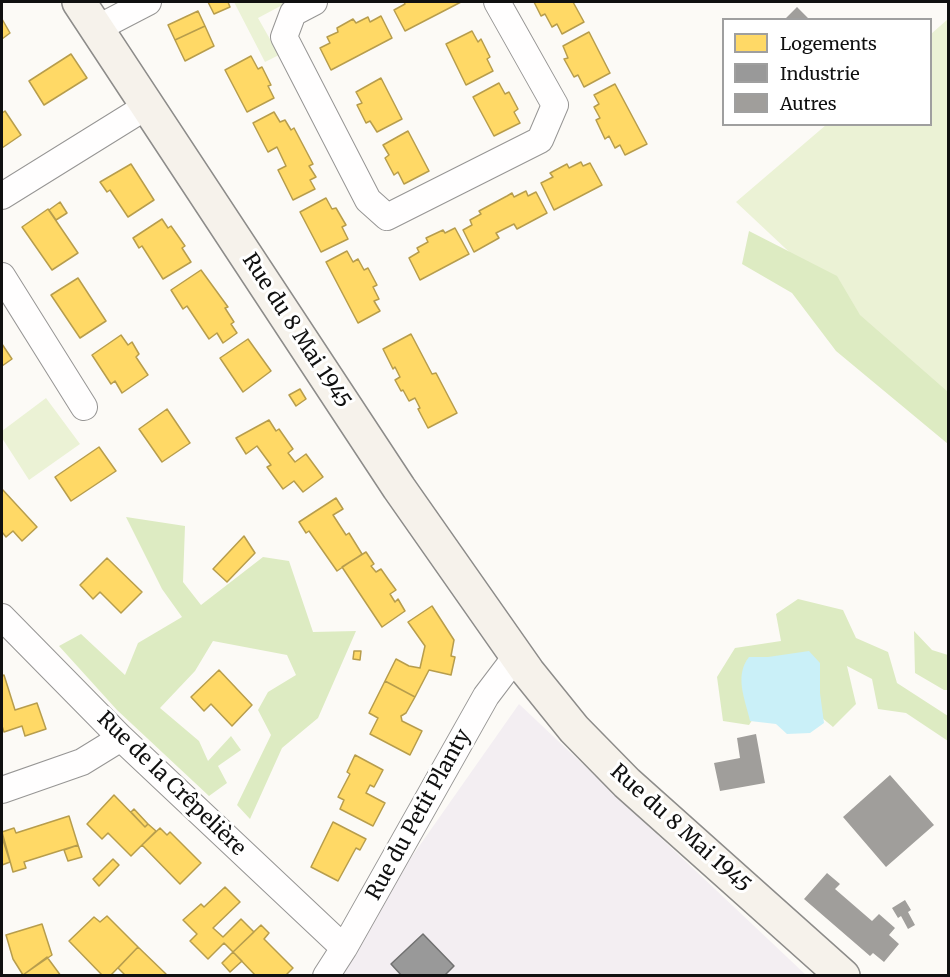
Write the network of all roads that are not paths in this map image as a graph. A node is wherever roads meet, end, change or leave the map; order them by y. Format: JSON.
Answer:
{"nodes":[{"id":1,"x":79,"y":2,"type":"edge"},
{"id":2,"x":148,"y":2,"type":"edge"},
{"id":3,"x":314,"y":2,"type":"edge"},
{"id":4,"x":496,"y":2,"type":"edge"},
{"id":5,"x":96,"y":29,"type":"junction"},
{"id":6,"x":147,"y":106,"type":"junction"},
{"id":7,"x":2,"y":196,"type":"edge"},
{"id":8,"x":2,"y":276,"type":"edge"},
{"id":9,"x":84,"y":407,"type":"dead end"},
{"id":10,"x":2,"y":617,"type":"edge"},
{"id":11,"x":12,"y":644,"type":"edge"},
{"id":12,"x":523,"y":665,"type":"junction"},
{"id":13,"x":121,"y":738,"type":"junction"},
{"id":14,"x":2,"y":790,"type":"edge"},
{"id":15,"x":344,"y":948,"type":"junction"},
{"id":16,"x":326,"y":975,"type":"edge"},
{"id":17,"x":843,"y":975,"type":"edge"}],
"edges":[{"from":1,"to":5,"type":"main road","name":"Rue du 8 Mai 1945"},
{"from":2,"to":5,"type":"street"},
{"from":3,"to":4,"type":"street"},
{"from":5,"to":6,"type":"main road","name":"Rue du 8 Mai 1945"},
{"from":6,"to":7,"type":"street"},
{"from":6,"to":12,"type":"main road","name":"Rue du 8 Mai 1945"},
{"from":8,"to":9,"type":"street"},
{"from":10,"to":11,"type":"street","name":"Rue de la Crêpelière"},
{"from":11,"to":13,"type":"street","name":"Rue de la Crêpelière"},
{"from":12,"to":15,"type":"street","name":"Rue du Petit Planty"},
{"from":12,"to":17,"type":"main road","name":"Rue du 8 Mai 1945"},
{"from":13,"to":14,"type":"street"},
{"from":13,"to":15,"type":"street","name":"Rue de la Crêpelière"},
{"from":15,"to":16,"type":"street","name":"Rue du Petit Planty"}]}
